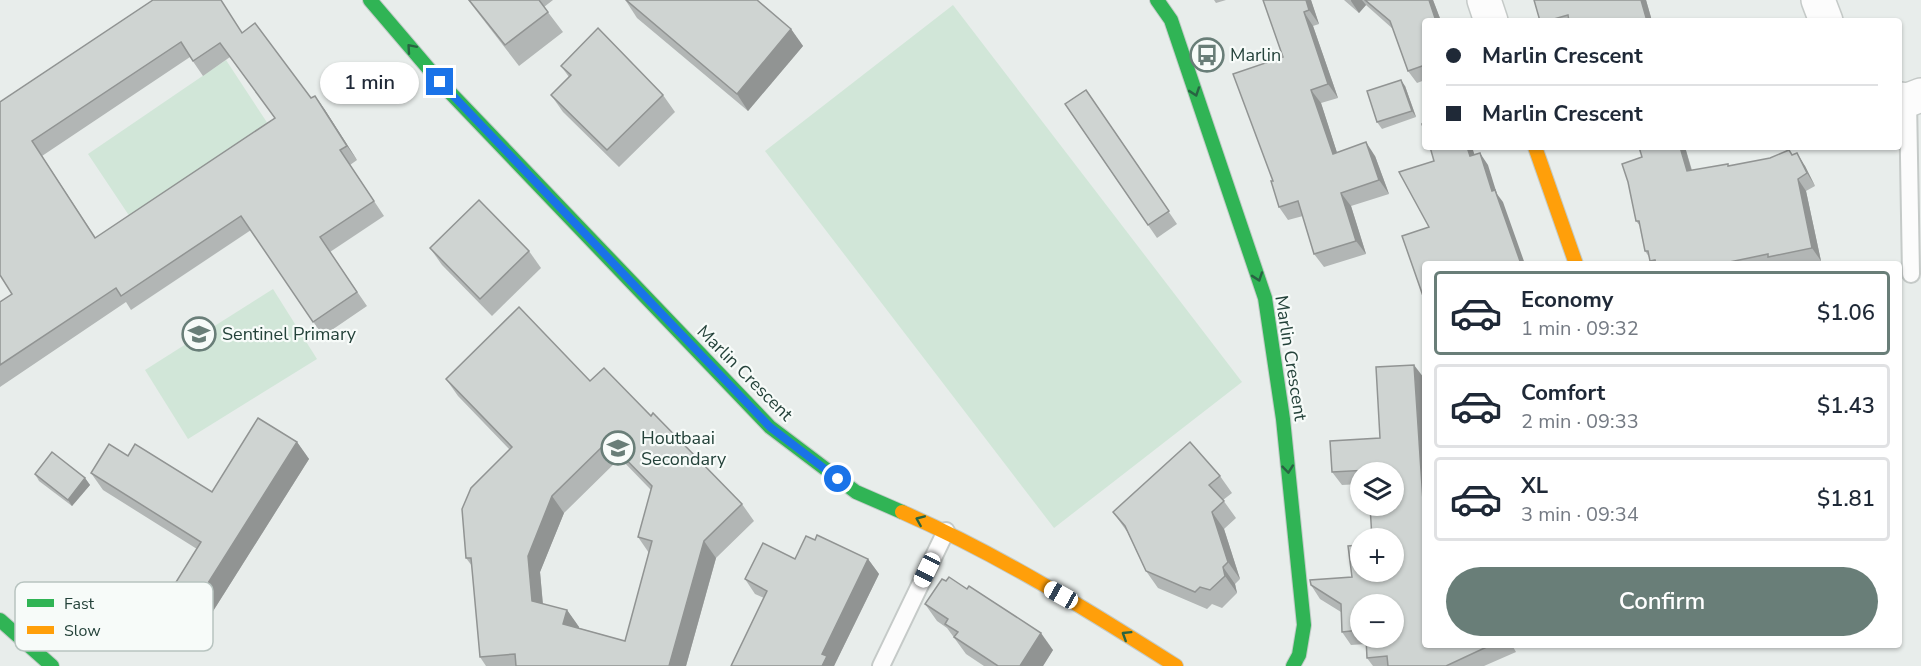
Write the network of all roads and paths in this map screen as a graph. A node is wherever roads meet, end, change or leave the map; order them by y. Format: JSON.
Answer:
{"nodes":[{"id":1,"x":370,"y":0,"type":"edge"},
{"id":2,"x":1157,"y":0,"type":"edge"},
{"id":3,"x":1484,"y":0,"type":"edge"},
{"id":4,"x":1818,"y":0,"type":"edge"},
{"id":5,"x":1490,"y":18,"type":"edge"},
{"id":6,"x":1825,"y":18,"type":"edge"},
{"id":7,"x":1909,"y":98,"type":"edge"},
{"id":8,"x":1536,"y":150,"type":"edge"},
{"id":9,"x":1575,"y":261,"type":"edge"},
{"id":10,"x":1911,"y":274,"type":"dead end"},
{"id":11,"x":946,"y":531,"type":"junction"},
{"id":12,"x":0,"y":620,"type":"edge"},
{"id":13,"x":15,"y":633,"type":"edge"},
{"id":14,"x":35,"y":651,"type":"edge"},
{"id":15,"x":52,"y":666,"type":"edge"},
{"id":16,"x":880,"y":666,"type":"edge"},
{"id":17,"x":1176,"y":666,"type":"edge"},
{"id":18,"x":1293,"y":666,"type":"edge"}],
"edges":[{"from":11,"to":1,"type":"street","name":"Marlin Crescent","one_way":true},
{"from":2,"to":18,"type":"street","name":"Marlin Crescent","one_way":true},
{"from":3,"to":5,"type":"street"},
{"from":4,"to":6,"type":"street"},
{"from":7,"to":10,"type":"lane"},
{"from":8,"to":9,"type":"street"},
{"from":11,"to":16,"type":"lane"},
{"from":17,"to":11,"type":"street","name":"Marlin Crescent","one_way":true},
{"from":12,"to":13,"type":"street"},
{"from":14,"to":15,"type":"street"}]}
